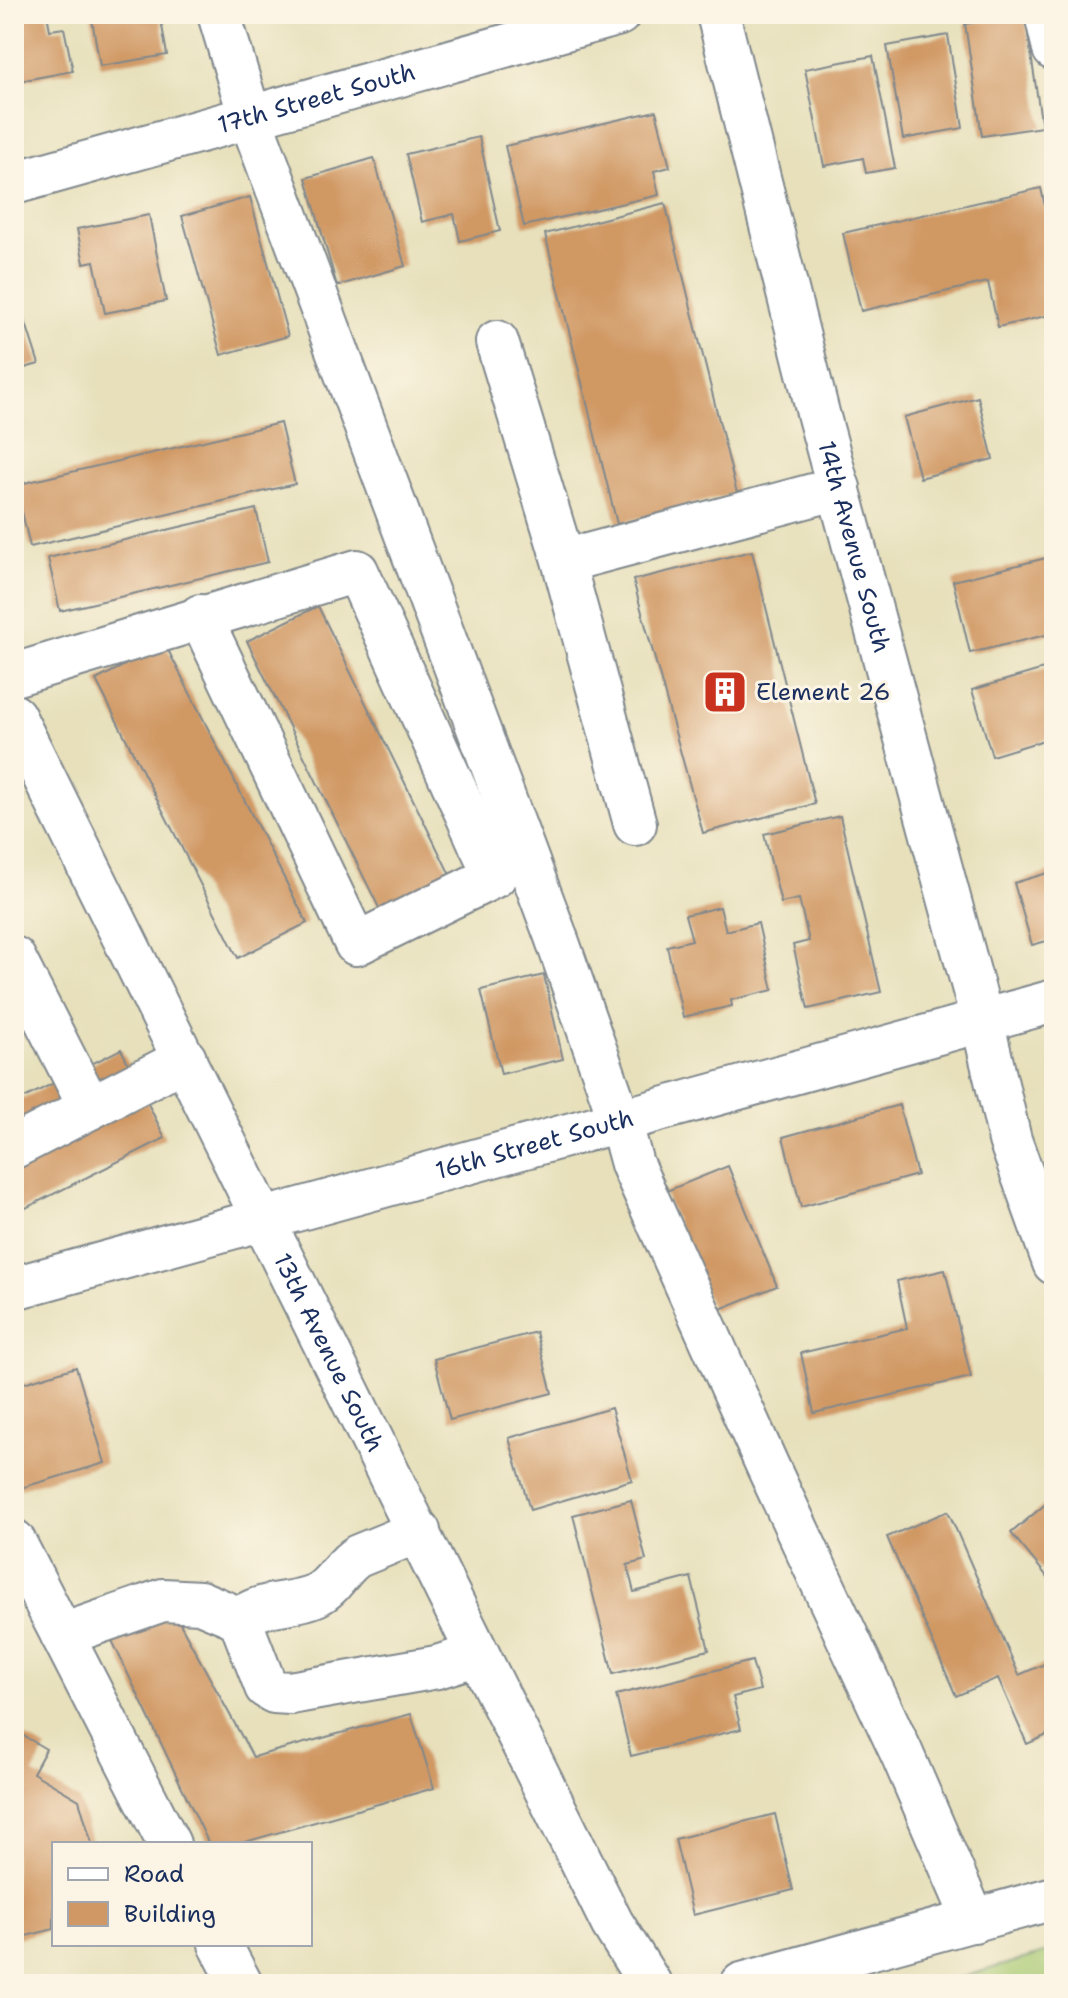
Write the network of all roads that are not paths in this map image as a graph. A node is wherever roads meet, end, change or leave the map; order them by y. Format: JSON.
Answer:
{"nodes":[{"id":1,"x":219,"y":14,"type":"edge"},
{"id":2,"x":619,"y":14,"type":"edge"},
{"id":3,"x":718,"y":14,"type":"edge"},
{"id":4,"x":1046,"y":14,"type":"edge"},
{"id":5,"x":1054,"y":49,"type":"edge"},
{"id":6,"x":250,"y":117,"type":"junction"},
{"id":7,"x":14,"y":183,"type":"edge"},
{"id":8,"x":497,"y":342,"type":"dead end"},
{"id":9,"x":839,"y":488,"type":"junction"},
{"id":10,"x":561,"y":553,"type":"junction"},
{"id":11,"x":200,"y":616,"type":"junction"},
{"id":12,"x":14,"y":675,"type":"edge"},
{"id":13,"x":14,"y":716,"type":"edge"},
{"id":14,"x":635,"y":824,"type":"dead end"},
{"id":15,"x":498,"y":836,"type":"junction"},
{"id":16,"x":14,"y":958,"type":"edge"},
{"id":17,"x":1054,"y":1001,"type":"edge"},
{"id":18,"x":982,"y":1020,"type":"junction"},
{"id":19,"x":185,"y":1059,"type":"junction"},
{"id":20,"x":90,"y":1108,"type":"junction"},
{"id":21,"x":620,"y":1120,"type":"junction"},
{"id":22,"x":14,"y":1147,"type":"edge"},
{"id":23,"x":264,"y":1217,"type":"junction"},
{"id":24,"x":1054,"y":1263,"type":"edge"},
{"id":25,"x":14,"y":1288,"type":"edge"},
{"id":26,"x":419,"y":1531,"type":"junction"},
{"id":27,"x":14,"y":1541,"type":"edge"},
{"id":28,"x":243,"y":1620,"type":"junction"},
{"id":29,"x":62,"y":1635,"type":"junction"},
{"id":30,"x":478,"y":1654,"type":"junction"},
{"id":31,"x":168,"y":1842,"type":"edge"},
{"id":32,"x":1054,"y":1898,"type":"edge"},
{"id":33,"x":974,"y":1921,"type":"junction"},
{"id":34,"x":221,"y":1946,"type":"edge"},
{"id":35,"x":241,"y":1984,"type":"edge"},
{"id":36,"x":650,"y":1984,"type":"edge"},
{"id":37,"x":742,"y":1984,"type":"edge"}],
"edges":[{"from":1,"to":6,"type":"street"},
{"from":2,"to":6,"type":"street","name":"17th Street South"},
{"from":3,"to":9,"type":"street","name":"14th Avenue South"},
{"from":4,"to":5,"type":"street"},
{"from":6,"to":7,"type":"street","name":"17th Street South"},
{"from":6,"to":15,"type":"street"},
{"from":8,"to":10,"type":"street"},
{"from":9,"to":10,"type":"street"},
{"from":9,"to":18,"type":"street","name":"14th Avenue South"},
{"from":10,"to":14,"type":"street"},
{"from":11,"to":12,"type":"street"},
{"from":11,"to":15,"type":"street"},
{"from":11,"to":15,"type":"street"},
{"from":13,"to":19,"type":"street","name":"13th Avenue South"},
{"from":15,"to":21,"type":"street"},
{"from":16,"to":20,"type":"street"},
{"from":17,"to":18,"type":"street","name":"16th Street South"},
{"from":18,"to":21,"type":"street","name":"16th Street South"},
{"from":18,"to":24,"type":"street","name":"14th Avenue South"},
{"from":19,"to":20,"type":"street"},
{"from":19,"to":23,"type":"street","name":"13th Avenue South"},
{"from":20,"to":22,"type":"street"},
{"from":21,"to":23,"type":"street","name":"16th Street South"},
{"from":21,"to":33,"type":"street"},
{"from":23,"to":25,"type":"street","name":"16th Street South"},
{"from":23,"to":26,"type":"street","name":"13th Avenue South"},
{"from":26,"to":28,"type":"street"},
{"from":26,"to":30,"type":"street","name":"13th Avenue South"},
{"from":27,"to":29,"type":"street"},
{"from":28,"to":29,"type":"street"},
{"from":28,"to":30,"type":"street"},
{"from":29,"to":31,"type":"street"},
{"from":30,"to":36,"type":"street","name":"13th Avenue South"},
{"from":32,"to":33,"type":"street"},
{"from":33,"to":37,"type":"street"},
{"from":34,"to":35,"type":"street"}]}
